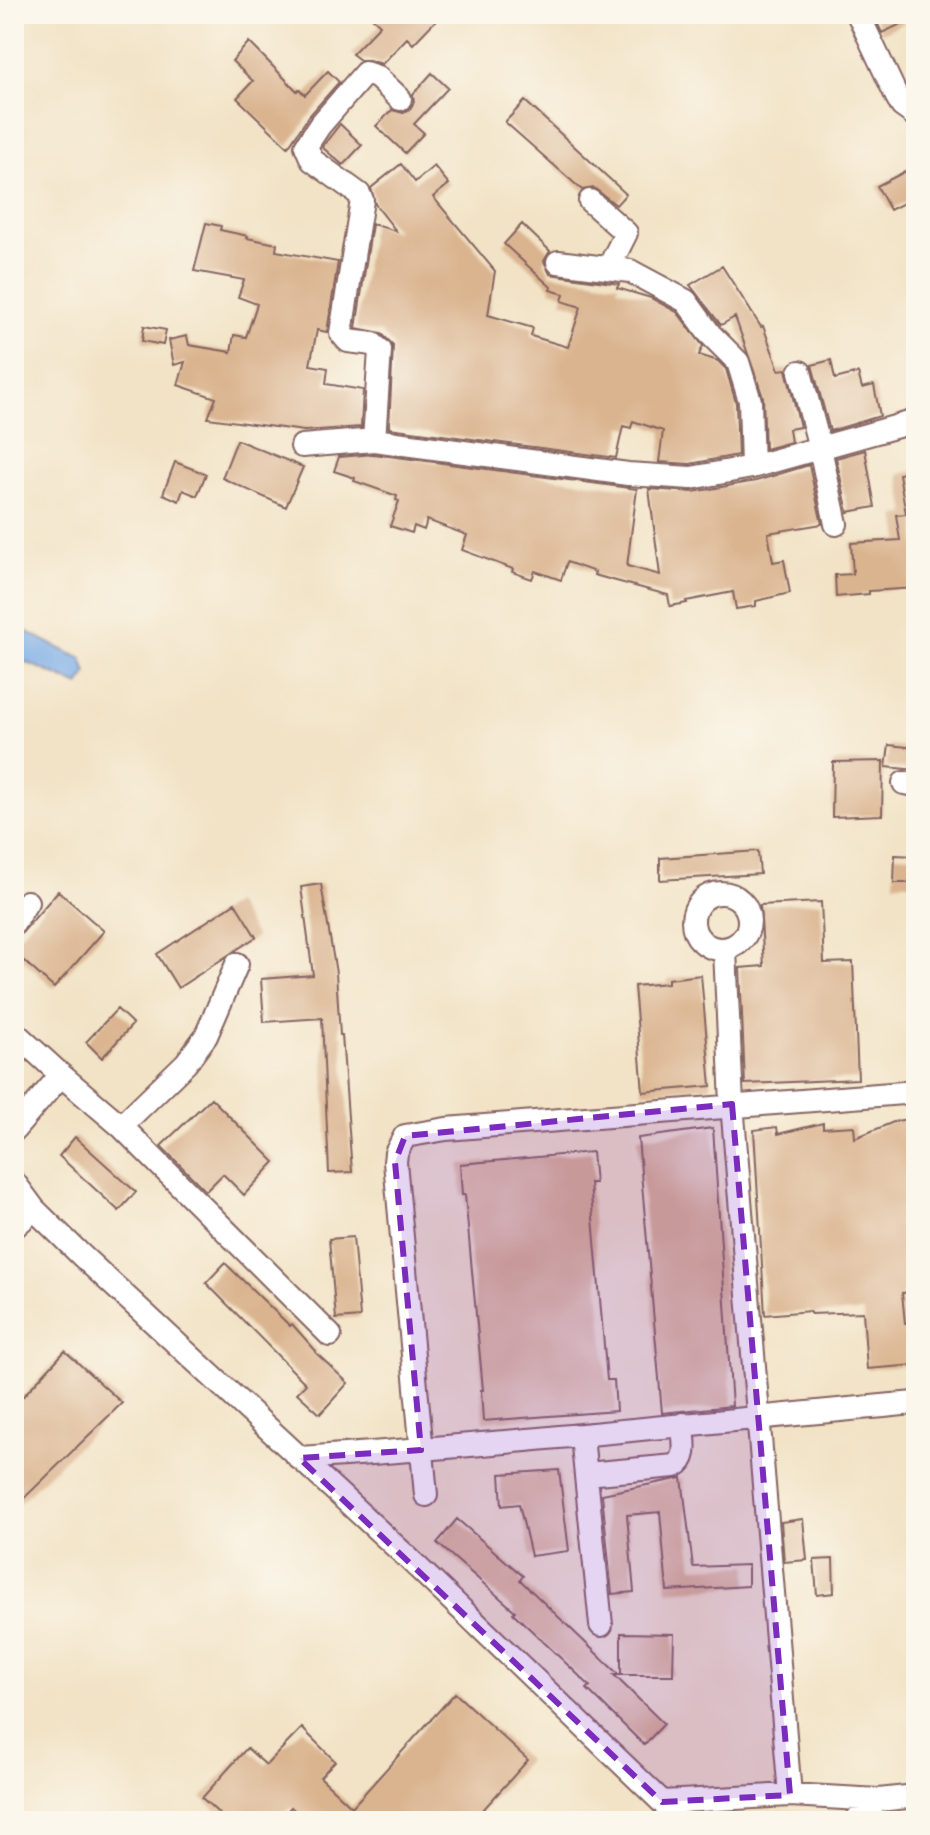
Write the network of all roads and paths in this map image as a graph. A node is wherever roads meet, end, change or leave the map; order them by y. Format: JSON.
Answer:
{"nodes":[{"id":1,"x":858,"y":14,"type":"edge"},
{"id":2,"x":400,"y":99,"type":"dead end"},
{"id":3,"x":916,"y":116,"type":"edge"},
{"id":4,"x":590,"y":201,"type":"dead end"},
{"id":5,"x":558,"y":262,"type":"dead end"},
{"id":6,"x":609,"y":267,"type":"junction"},
{"id":7,"x":800,"y":372,"type":"dead end"},
{"id":8,"x":916,"y":421,"type":"edge"},
{"id":9,"x":374,"y":440,"type":"junction"},
{"id":10,"x":302,"y":446,"type":"dead end"},
{"id":11,"x":820,"y":448,"type":"junction"},
{"id":12,"x":752,"y":467,"type":"junction"},
{"id":13,"x":836,"y":524,"type":"dead end"},
{"id":14,"x":27,"y":902,"type":"dead end"},
{"id":15,"x":14,"y":923,"type":"edge"},
{"id":16,"x":725,"y":950,"type":"dead end"},
{"id":17,"x":237,"y":964,"type":"dead end"},
{"id":18,"x":14,"y":1032,"type":"edge"},
{"id":19,"x":61,"y":1075,"type":"junction"},
{"id":20,"x":916,"y":1092,"type":"edge"},
{"id":21,"x":732,"y":1104,"type":"junction"},
{"id":22,"x":121,"y":1126,"type":"junction"},
{"id":23,"x":14,"y":1130,"type":"edge"},
{"id":24,"x":14,"y":1182,"type":"edge"},
{"id":25,"x":34,"y":1209,"type":"junction"},
{"id":26,"x":14,"y":1227,"type":"edge"},
{"id":27,"x":330,"y":1335,"type":"dead end"},
{"id":28,"x":916,"y":1403,"type":"edge"},
{"id":29,"x":757,"y":1416,"type":"junction"},
{"id":30,"x":683,"y":1424,"type":"junction"},
{"id":31,"x":582,"y":1436,"type":"junction"},
{"id":32,"x":421,"y":1450,"type":"junction"},
{"id":33,"x":299,"y":1458,"type":"junction"},
{"id":34,"x":586,"y":1474,"type":"junction"},
{"id":35,"x":426,"y":1495,"type":"dead end"},
{"id":36,"x":601,"y":1625,"type":"dead end"},
{"id":37,"x":790,"y":1795,"type":"junction"},
{"id":38,"x":916,"y":1796,"type":"edge"},
{"id":39,"x":879,"y":1800,"type":"junction"},
{"id":40,"x":670,"y":1814,"type":"edge"},
{"id":41,"x":855,"y":1821,"type":"edge"}],
"edges":[{"from":1,"to":3,"type":"street"},
{"from":2,"to":9,"type":"street"},
{"from":4,"to":6,"type":"street"},
{"from":5,"to":6,"type":"street"},
{"from":6,"to":12,"type":"street"},
{"from":7,"to":11,"type":"street"},
{"from":8,"to":11,"type":"street"},
{"from":9,"to":10,"type":"street"},
{"from":9,"to":12,"type":"street"},
{"from":11,"to":12,"type":"street"},
{"from":11,"to":13,"type":"street"},
{"from":14,"to":15,"type":"street"},
{"from":16,"to":21,"type":"street"},
{"from":17,"to":22,"type":"street"},
{"from":18,"to":19,"type":"street"},
{"from":19,"to":22,"type":"street"},
{"from":19,"to":23,"type":"street"},
{"from":20,"to":21,"type":"street"},
{"from":21,"to":29,"type":"street"},
{"from":21,"to":32,"type":"street"},
{"from":22,"to":27,"type":"street"},
{"from":24,"to":25,"type":"street"},
{"from":25,"to":26,"type":"street"},
{"from":25,"to":33,"type":"street"},
{"from":28,"to":29,"type":"street"},
{"from":29,"to":30,"type":"street"},
{"from":29,"to":37,"type":"street"},
{"from":30,"to":31,"type":"street"},
{"from":30,"to":34,"type":"street"},
{"from":31,"to":32,"type":"street"},
{"from":31,"to":34,"type":"street"},
{"from":32,"to":33,"type":"street"},
{"from":32,"to":35,"type":"street"},
{"from":33,"to":40,"type":"street"},
{"from":34,"to":36,"type":"street"},
{"from":37,"to":39,"type":"street"},
{"from":37,"to":40,"type":"street"},
{"from":38,"to":39,"type":"street"},
{"from":39,"to":41,"type":"street"}]}
